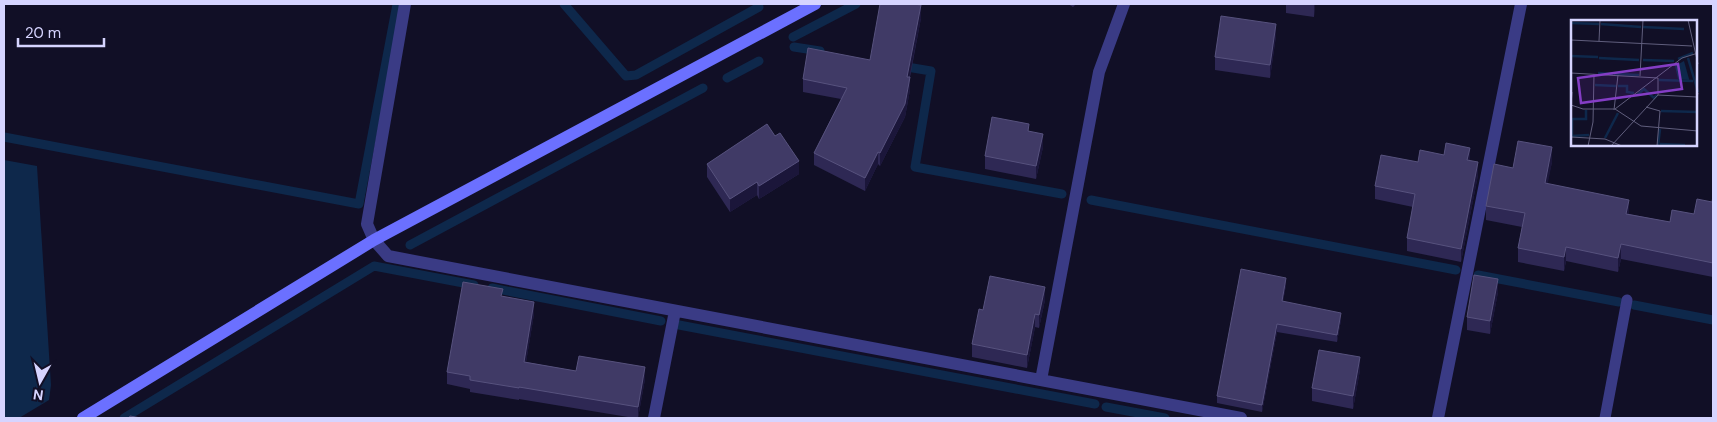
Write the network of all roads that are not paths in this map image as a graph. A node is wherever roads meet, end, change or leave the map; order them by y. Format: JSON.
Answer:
{"nodes":[{"id":1,"x":405,"y":4,"type":"edge"},
{"id":2,"x":815,"y":4,"type":"edge"},
{"id":3,"x":1124,"y":4,"type":"edge"},
{"id":4,"x":1521,"y":4,"type":"edge"},
{"id":5,"x":374,"y":240,"type":"junction"},
{"id":6,"x":1627,"y":300,"type":"dead end"},
{"id":7,"x":675,"y":311,"type":"junction"},
{"id":8,"x":1041,"y":380,"type":"junction"},
{"id":9,"x":83,"y":418,"type":"edge"},
{"id":10,"x":654,"y":418,"type":"edge"},
{"id":11,"x":1241,"y":418,"type":"edge"},
{"id":12,"x":1438,"y":418,"type":"edge"},
{"id":13,"x":1605,"y":418,"type":"edge"}],
"edges":[{"from":1,"to":5,"type":"street"},
{"from":2,"to":5,"type":"street"},
{"from":3,"to":8,"type":"street"},
{"from":4,"to":12,"type":"street"},
{"from":5,"to":7,"type":"street"},
{"from":5,"to":9,"type":"street"},
{"from":6,"to":13,"type":"lane"},
{"from":7,"to":8,"type":"street"},
{"from":7,"to":10,"type":"street"},
{"from":8,"to":11,"type":"street"}]}
